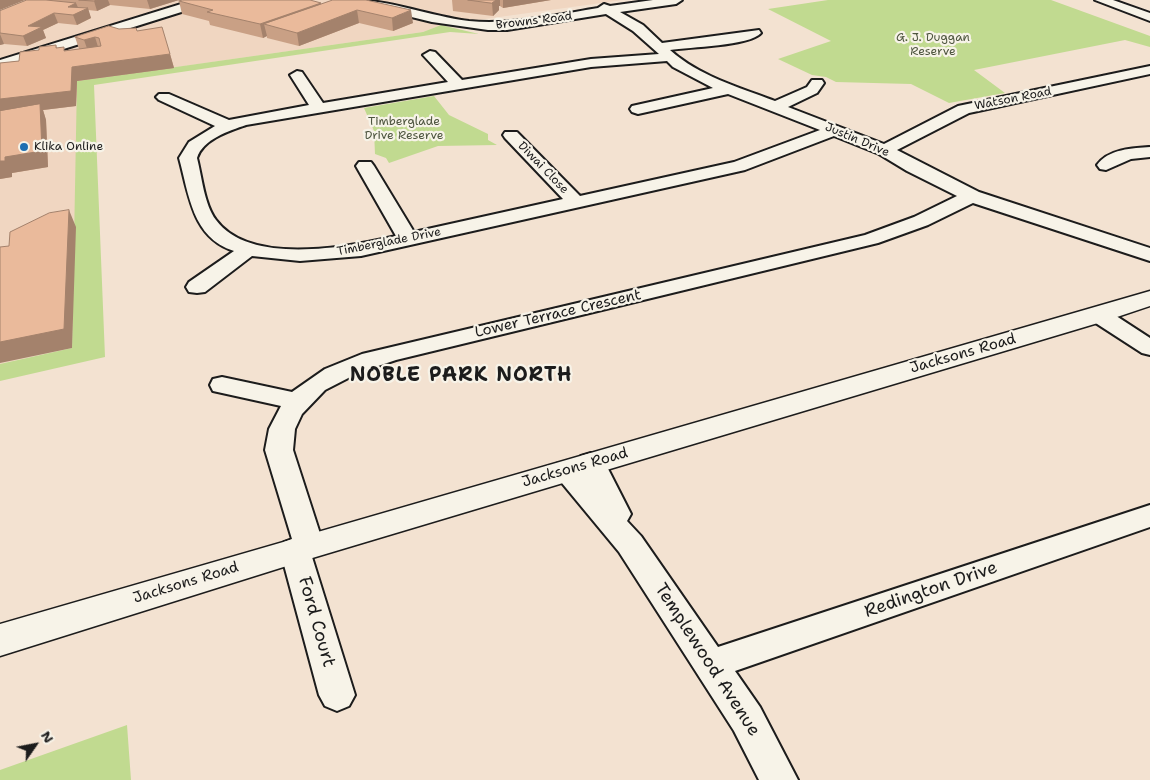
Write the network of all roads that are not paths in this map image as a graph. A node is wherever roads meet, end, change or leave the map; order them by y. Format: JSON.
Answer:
{"nodes":[{"id":1,"x":206,"y":0,"type":"edge"},
{"id":2,"x":358,"y":0,"type":"edge"},
{"id":3,"x":674,"y":0,"type":"edge"},
{"id":4,"x":1101,"y":0,"type":"edge"},
{"id":5,"x":613,"y":12,"type":"junction"},
{"id":6,"x":1150,"y":17,"type":"edge"},
{"id":7,"x":754,"y":34,"type":"dead end"},
{"id":8,"x":665,"y":52,"type":"junction"},
{"id":9,"x":430,"y":55,"type":"dead end"},
{"id":10,"x":0,"y":65,"type":"edge"},
{"id":11,"x":1150,"y":70,"type":"edge"},
{"id":12,"x":298,"y":75,"type":"dead end"},
{"id":13,"x":817,"y":83,"type":"dead end"},
{"id":14,"x":460,"y":85,"type":"junction"},
{"id":15,"x":728,"y":89,"type":"junction"},
{"id":16,"x":164,"y":97,"type":"dead end"},
{"id":17,"x":775,"y":107,"type":"junction"},
{"id":18,"x":319,"y":108,"type":"junction"},
{"id":19,"x":638,"y":109,"type":"dead end"},
{"id":20,"x":229,"y":126,"type":"junction"},
{"id":21,"x":835,"y":130,"type":"junction"},
{"id":22,"x":511,"y":135,"type":"dead end"},
{"id":23,"x":885,"y":150,"type":"junction"},
{"id":24,"x":1150,"y":152,"type":"edge"},
{"id":25,"x":1106,"y":165,"type":"dead end"},
{"id":26,"x":365,"y":166,"type":"dead end"},
{"id":27,"x":972,"y":196,"type":"junction"},
{"id":28,"x":575,"y":202,"type":"junction"},
{"id":29,"x":408,"y":239,"type":"junction"},
{"id":30,"x":1124,"y":247,"type":"junction"},
{"id":31,"x":249,"y":249,"type":"junction"},
{"id":32,"x":1150,"y":255,"type":"edge"},
{"id":33,"x":1150,"y":260,"type":"edge"},
{"id":34,"x":197,"y":287,"type":"dead end"},
{"id":35,"x":1150,"y":298,"type":"edge"},
{"id":36,"x":1099,"y":315,"type":"junction"},
{"id":37,"x":1150,"y":348,"type":"edge"},
{"id":38,"x":222,"y":385,"type":"dead end"},
{"id":39,"x":298,"y":402,"type":"junction"},
{"id":40,"x":579,"y":467,"type":"junction"},
{"id":41,"x":1150,"y":516,"type":"edge"},
{"id":42,"x":302,"y":548,"type":"junction"},
{"id":43,"x":0,"y":640,"type":"edge"},
{"id":44,"x":711,"y":664,"type":"junction"},
{"id":45,"x":337,"y":694,"type":"dead end"},
{"id":46,"x":779,"y":780,"type":"edge"}],
"edges":[{"from":1,"to":10,"type":"street"},
{"from":2,"to":5,"type":"street","name":"Browns Road"},
{"from":3,"to":5,"type":"street","name":"Browns Road"},
{"from":4,"to":6,"type":"street"},
{"from":5,"to":8,"type":"street","name":"Justin Drive"},
{"from":7,"to":8,"type":"street","name":"Timberglade Drive"},
{"from":8,"to":14,"type":"street","name":"Timberglade Drive"},
{"from":8,"to":15,"type":"street","name":"Justin Drive"},
{"from":9,"to":14,"type":"street"},
{"from":11,"to":23,"type":"street","name":"Watson Road"},
{"from":12,"to":18,"type":"street"},
{"from":13,"to":17,"type":"street"},
{"from":14,"to":18,"type":"street","name":"Timberglade Drive"},
{"from":15,"to":17,"type":"street","name":"Justin Drive"},
{"from":15,"to":19,"type":"street"},
{"from":16,"to":20,"type":"street"},
{"from":17,"to":21,"type":"street","name":"Justin Drive"},
{"from":18,"to":20,"type":"street","name":"Timberglade Drive"},
{"from":20,"to":31,"type":"street","name":"Timberglade Drive"},
{"from":21,"to":23,"type":"street","name":"Justin Drive"},
{"from":21,"to":28,"type":"street","name":"Timberglade Drive"},
{"from":22,"to":28,"type":"street","name":"Diwai Close"},
{"from":23,"to":27,"type":"street","name":"Justin Drive"},
{"from":24,"to":25,"type":"street"},
{"from":26,"to":29,"type":"street"},
{"from":27,"to":30,"type":"street","name":"Justin Drive"},
{"from":27,"to":39,"type":"street","name":"Lower Terrace Crescent"},
{"from":28,"to":29,"type":"street","name":"Timberglade Drive"},
{"from":29,"to":31,"type":"street","name":"Timberglade Drive"},
{"from":30,"to":32,"type":"street","name":"Justin Drive"},
{"from":30,"to":33,"type":"street","name":"Justin Drive"},
{"from":31,"to":34,"type":"street"},
{"from":35,"to":36,"type":"main road","name":"Jacksons Road"},
{"from":36,"to":37,"type":"street"},
{"from":36,"to":40,"type":"main road","name":"Jacksons Road"},
{"from":38,"to":39,"type":"street"},
{"from":39,"to":42,"type":"street","name":"Lower Terrace Crescent"},
{"from":40,"to":42,"type":"main road","name":"Jacksons Road"},
{"from":40,"to":44,"type":"street","name":"Templewood Avenue"},
{"from":41,"to":44,"type":"street","name":"Redington Drive"},
{"from":42,"to":43,"type":"main road","name":"Jacksons Road"},
{"from":42,"to":45,"type":"street","name":"Ford Court"},
{"from":44,"to":46,"type":"street","name":"Templewood Avenue"}]}
